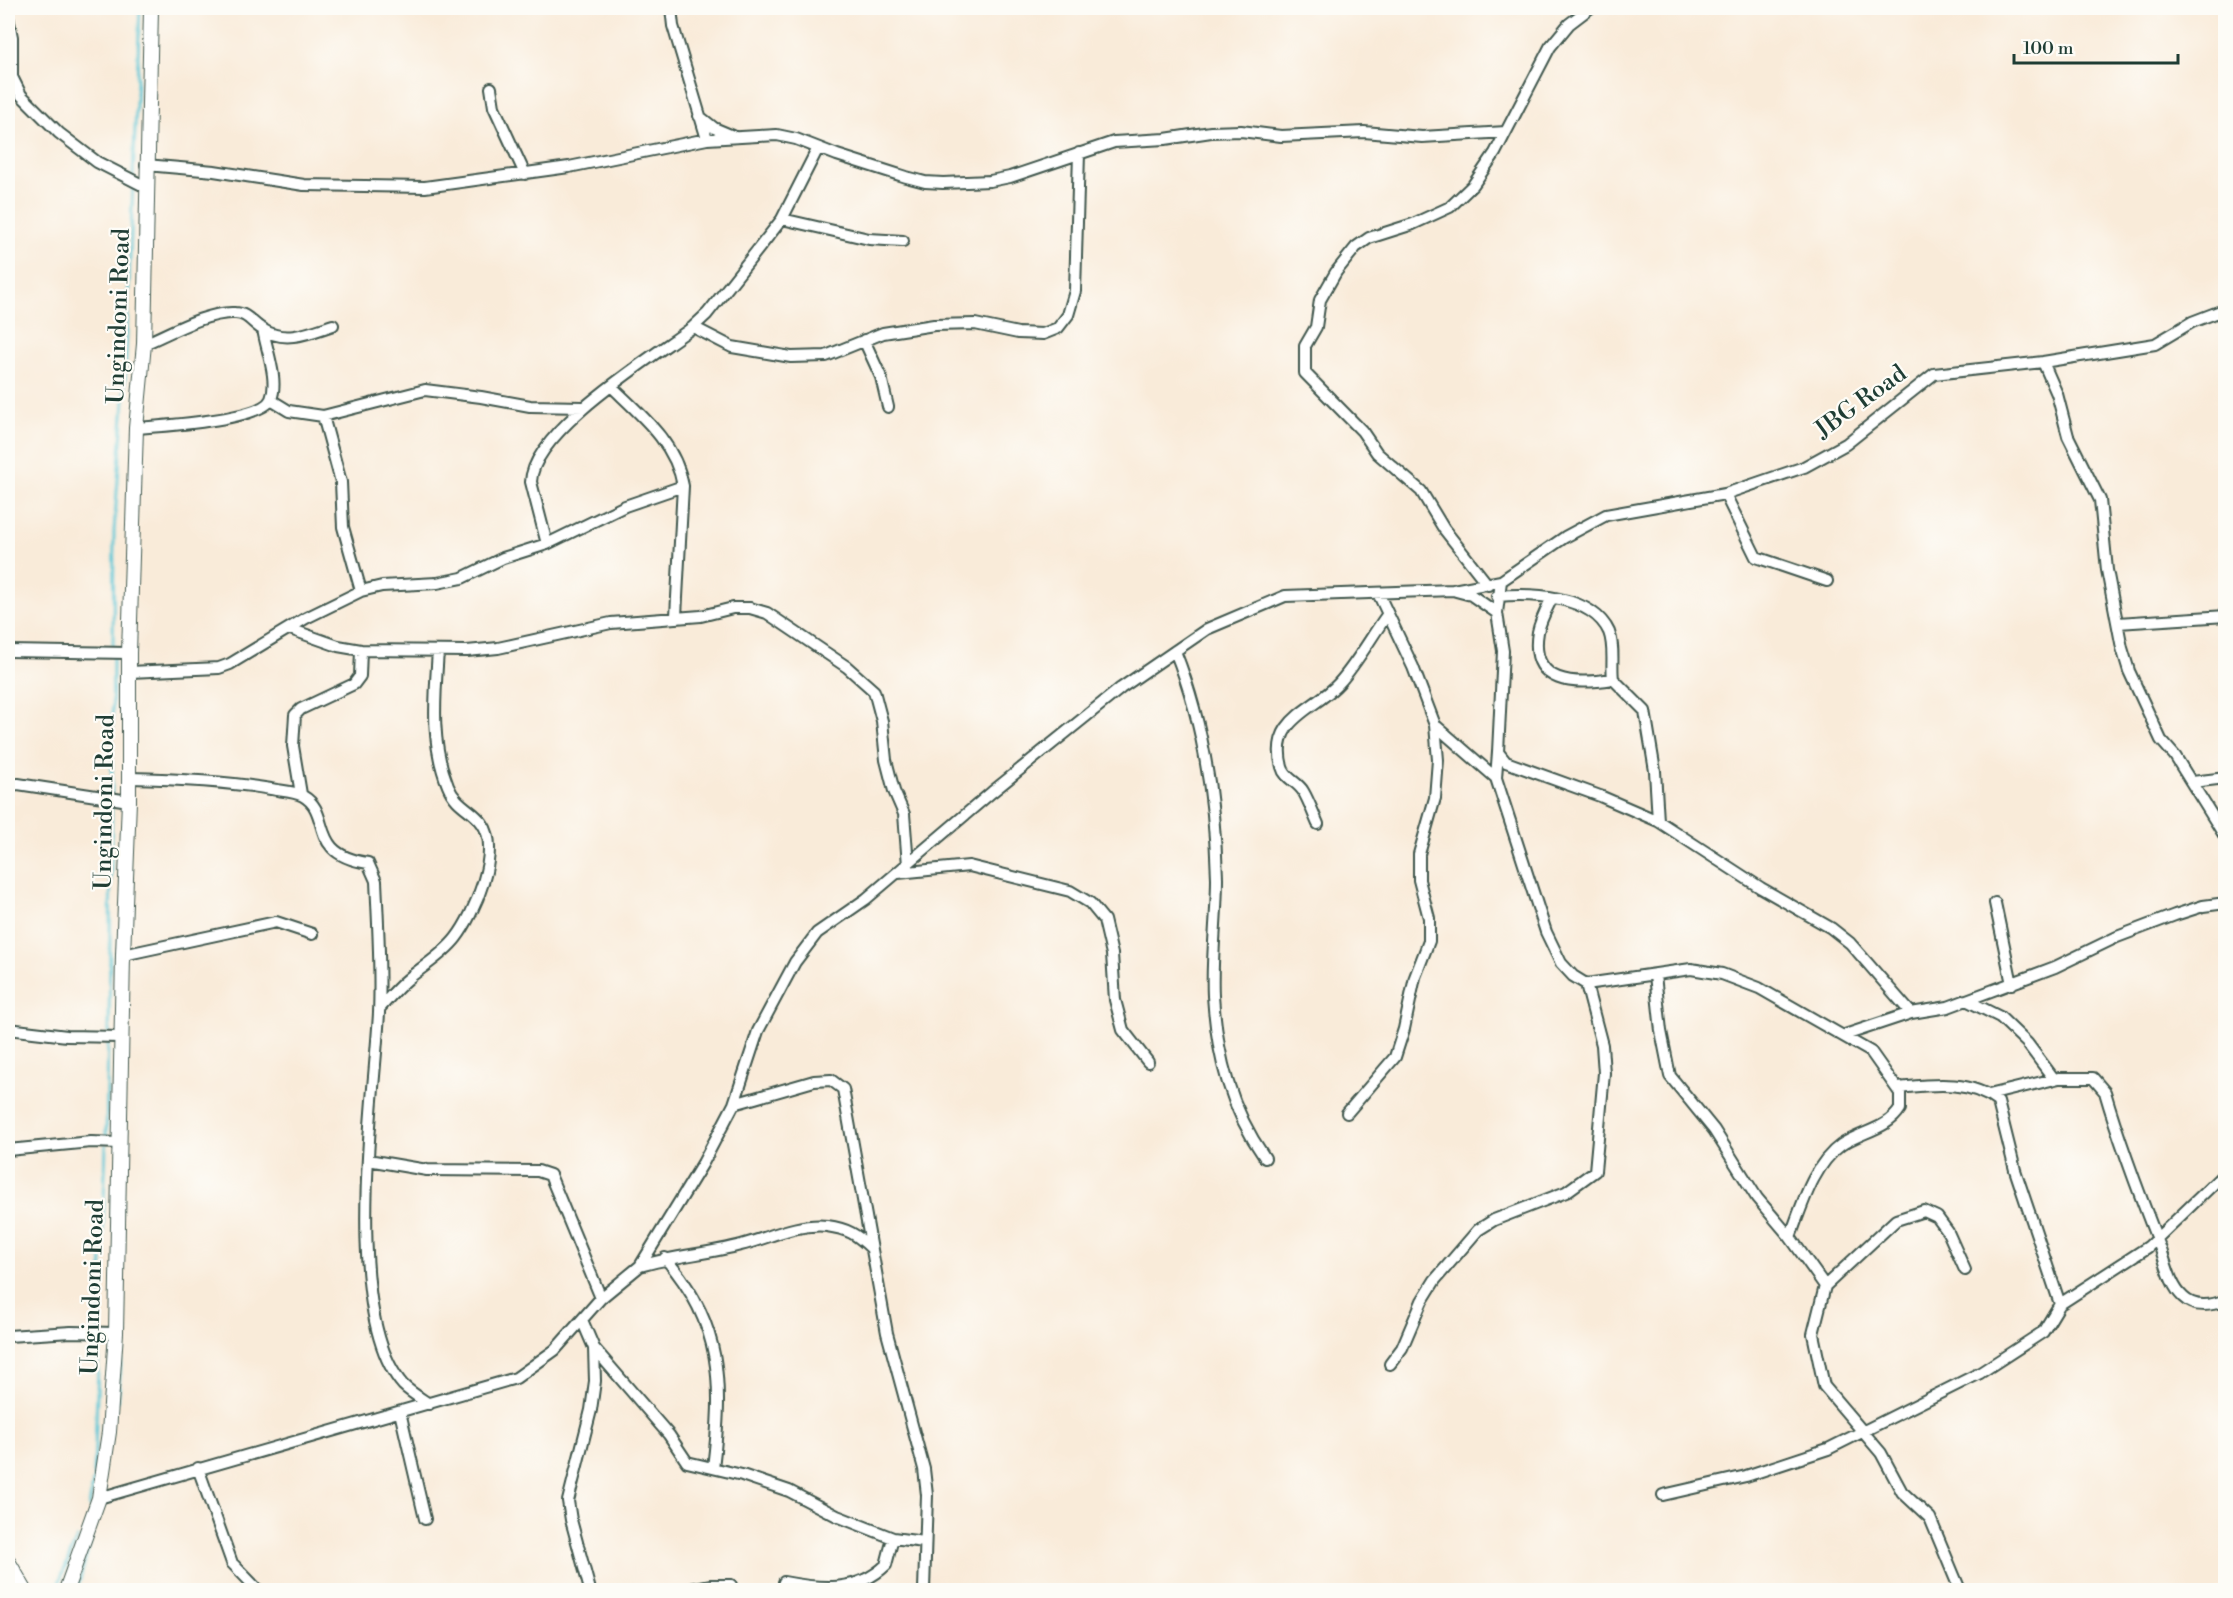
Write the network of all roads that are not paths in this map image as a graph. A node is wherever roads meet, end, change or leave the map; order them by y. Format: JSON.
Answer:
{"nodes":[{"id":1,"x":151,"y":8,"type":"edge"},
{"id":2,"x":671,"y":8,"type":"edge"},
{"id":3,"x":1590,"y":8,"type":"edge"},
{"id":4,"x":8,"y":17,"type":"edge"},
{"id":5,"x":10,"y":77,"type":"edge"},
{"id":6,"x":491,"y":88,"type":"dead end"},
{"id":7,"x":698,"y":116,"type":"junction"},
{"id":8,"x":1506,"y":132,"type":"junction"},
{"id":9,"x":733,"y":136,"type":"junction"},
{"id":10,"x":707,"y":139,"type":"junction"},
{"id":11,"x":818,"y":148,"type":"junction"},
{"id":12,"x":1079,"y":153,"type":"junction"},
{"id":13,"x":146,"y":165,"type":"junction"},
{"id":14,"x":525,"y":174,"type":"junction"},
{"id":15,"x":146,"y":187,"type":"junction"},
{"id":16,"x":782,"y":219,"type":"junction"},
{"id":17,"x":903,"y":241,"type":"dead end"},
{"id":18,"x":2226,"y":309,"type":"edge"},
{"id":19,"x":333,"y":325,"type":"dead end"},
{"id":20,"x":693,"y":327,"type":"junction"},
{"id":21,"x":263,"y":329,"type":"junction"},
{"id":22,"x":864,"y":340,"type":"junction"},
{"id":23,"x":144,"y":344,"type":"junction"},
{"id":24,"x":2043,"y":362,"type":"junction"},
{"id":25,"x":611,"y":386,"type":"junction"},
{"id":26,"x":271,"y":400,"type":"junction"},
{"id":27,"x":583,"y":406,"type":"junction"},
{"id":28,"x":888,"y":407,"type":"dead end"},
{"id":29,"x":323,"y":416,"type":"junction"},
{"id":30,"x":136,"y":428,"type":"junction"},
{"id":31,"x":683,"y":486,"type":"junction"},
{"id":32,"x":1725,"y":494,"type":"junction"},
{"id":33,"x":547,"y":543,"type":"junction"},
{"id":34,"x":1501,"y":581,"type":"junction"},
{"id":35,"x":1827,"y":581,"type":"dead end"},
{"id":36,"x":1488,"y":585,"type":"junction"},
{"id":37,"x":1453,"y":590,"type":"junction"},
{"id":38,"x":361,"y":591,"type":"junction"},
{"id":39,"x":1378,"y":593,"type":"junction"},
{"id":40,"x":1497,"y":596,"type":"junction"},
{"id":41,"x":1552,"y":598,"type":"junction"},
{"id":42,"x":1497,"y":613,"type":"junction"},
{"id":43,"x":1387,"y":615,"type":"junction"},
{"id":44,"x":676,"y":616,"type":"junction"},
{"id":45,"x":2226,"y":616,"type":"edge"},
{"id":46,"x":2118,"y":623,"type":"junction"},
{"id":47,"x":290,"y":629,"type":"junction"},
{"id":48,"x":361,"y":650,"type":"junction"},
{"id":49,"x":8,"y":651,"type":"edge"},
{"id":50,"x":438,"y":651,"type":"junction"},
{"id":51,"x":1175,"y":651,"type":"junction"},
{"id":52,"x":129,"y":653,"type":"junction"},
{"id":53,"x":129,"y":672,"type":"junction"},
{"id":54,"x":1613,"y":679,"type":"junction"},
{"id":55,"x":1435,"y":725,"type":"junction"},
{"id":56,"x":1498,"y":752,"type":"junction"},
{"id":57,"x":129,"y":778,"type":"junction"},
{"id":58,"x":1496,"y":778,"type":"junction"},
{"id":59,"x":2226,"y":778,"type":"edge"},
{"id":60,"x":2192,"y":782,"type":"junction"},
{"id":61,"x":8,"y":786,"type":"edge"},
{"id":62,"x":300,"y":794,"type":"junction"},
{"id":63,"x":129,"y":801,"type":"junction"},
{"id":64,"x":1658,"y":821,"type":"junction"},
{"id":65,"x":1318,"y":824,"type":"dead end"},
{"id":66,"x":2226,"y":838,"type":"edge"},
{"id":67,"x":908,"y":865,"type":"junction"},
{"id":68,"x":897,"y":873,"type":"junction"},
{"id":69,"x":1995,"y":903,"type":"dead end"},
{"id":70,"x":2226,"y":903,"type":"edge"},
{"id":71,"x":312,"y":934,"type":"dead end"},
{"id":72,"x":123,"y":955,"type":"junction"},
{"id":73,"x":1655,"y":975,"type":"junction"},
{"id":74,"x":1586,"y":984,"type":"junction"},
{"id":75,"x":2012,"y":984,"type":"junction"},
{"id":76,"x":1966,"y":1000,"type":"junction"},
{"id":77,"x":379,"y":1009,"type":"junction"},
{"id":78,"x":1911,"y":1013,"type":"junction"},
{"id":79,"x":8,"y":1029,"type":"edge"},
{"id":80,"x":1845,"y":1035,"type":"junction"},
{"id":81,"x":121,"y":1037,"type":"junction"},
{"id":82,"x":1148,"y":1062,"type":"dead end"},
{"id":83,"x":2054,"y":1079,"type":"junction"},
{"id":84,"x":1897,"y":1088,"type":"junction"},
{"id":85,"x":1989,"y":1095,"type":"junction"},
{"id":86,"x":734,"y":1104,"type":"junction"},
{"id":87,"x":1347,"y":1113,"type":"dead end"},
{"id":88,"x":120,"y":1143,"type":"junction"},
{"id":89,"x":8,"y":1150,"type":"edge"},
{"id":90,"x":1265,"y":1158,"type":"dead end"},
{"id":91,"x":368,"y":1160,"type":"junction"},
{"id":92,"x":2226,"y":1172,"type":"edge"},
{"id":93,"x":1790,"y":1237,"type":"junction"},
{"id":94,"x":2157,"y":1239,"type":"junction"},
{"id":95,"x":871,"y":1248,"type":"junction"},
{"id":96,"x":666,"y":1258,"type":"junction"},
{"id":97,"x":640,"y":1266,"type":"junction"},
{"id":98,"x":1965,"y":1270,"type":"dead end"},
{"id":99,"x":1825,"y":1286,"type":"junction"},
{"id":100,"x":601,"y":1298,"type":"junction"},
{"id":101,"x":2226,"y":1300,"type":"edge"},
{"id":102,"x":2060,"y":1304,"type":"junction"},
{"id":103,"x":582,"y":1320,"type":"junction"},
{"id":104,"x":116,"y":1333,"type":"junction"},
{"id":105,"x":8,"y":1336,"type":"edge"},
{"id":106,"x":594,"y":1348,"type":"junction"},
{"id":107,"x":1390,"y":1364,"type":"dead end"},
{"id":108,"x":429,"y":1404,"type":"junction"},
{"id":109,"x":400,"y":1412,"type":"junction"},
{"id":110,"x":1864,"y":1432,"type":"junction"},
{"id":111,"x":198,"y":1468,"type":"junction"},
{"id":112,"x":713,"y":1468,"type":"junction"},
{"id":113,"x":1663,"y":1495,"type":"dead end"},
{"id":114,"x":99,"y":1498,"type":"junction"},
{"id":115,"x":425,"y":1519,"type":"dead end"},
{"id":116,"x":893,"y":1538,"type":"junction"},
{"id":117,"x":924,"y":1542,"type":"junction"},
{"id":118,"x":8,"y":1561,"type":"edge"},
{"id":119,"x":784,"y":1582,"type":"dead end"},
{"id":120,"x":731,"y":1585,"type":"dead end"},
{"id":121,"x":25,"y":1590,"type":"edge"},
{"id":122,"x":66,"y":1590,"type":"edge"},
{"id":123,"x":258,"y":1590,"type":"edge"},
{"id":124,"x":590,"y":1590,"type":"edge"},
{"id":125,"x":685,"y":1590,"type":"edge"},
{"id":126,"x":924,"y":1590,"type":"edge"},
{"id":127,"x":1960,"y":1590,"type":"edge"}],
"edges":[{"from":1,"to":13,"type":"main road","name":"Ungindoni Road"},
{"from":2,"to":7,"type":"street"},
{"from":3,"to":8,"type":"street"},
{"from":4,"to":5,"type":"street"},
{"from":5,"to":15,"type":"street"},
{"from":6,"to":14,"type":"street"},
{"from":7,"to":9,"type":"street"},
{"from":7,"to":10,"type":"street"},
{"from":8,"to":12,"type":"street"},
{"from":8,"to":36,"type":"street"},
{"from":9,"to":10,"type":"street"},
{"from":9,"to":11,"type":"street"},
{"from":10,"to":14,"type":"street"},
{"from":11,"to":12,"type":"street"},
{"from":11,"to":16,"type":"street"},
{"from":12,"to":22,"type":"street"},
{"from":13,"to":14,"type":"street"},
{"from":13,"to":15,"type":"main road","name":"Ungindoni Road"},
{"from":15,"to":23,"type":"main road","name":"Ungindoni Road"},
{"from":16,"to":17,"type":"street"},
{"from":16,"to":20,"type":"street"},
{"from":18,"to":24,"type":"street","name":"JBG Road"},
{"from":19,"to":21,"type":"street"},
{"from":20,"to":22,"type":"street"},
{"from":20,"to":25,"type":"street"},
{"from":21,"to":23,"type":"street"},
{"from":21,"to":26,"type":"street"},
{"from":22,"to":28,"type":"street"},
{"from":23,"to":30,"type":"main road","name":"Ungindoni Road"},
{"from":24,"to":32,"type":"street","name":"JBG Road"},
{"from":24,"to":46,"type":"street"},
{"from":25,"to":27,"type":"street"},
{"from":25,"to":31,"type":"street"},
{"from":26,"to":29,"type":"street"},
{"from":26,"to":30,"type":"street"},
{"from":27,"to":29,"type":"street"},
{"from":27,"to":33,"type":"street"},
{"from":29,"to":38,"type":"street"},
{"from":30,"to":52,"type":"main road","name":"Ungindoni Road"},
{"from":31,"to":33,"type":"street"},
{"from":31,"to":44,"type":"street"},
{"from":32,"to":34,"type":"street","name":"JBG Road"},
{"from":32,"to":35,"type":"street"},
{"from":33,"to":38,"type":"street"},
{"from":34,"to":36,"type":"street","name":"JBG Road"},
{"from":34,"to":40,"type":"street"},
{"from":36,"to":37,"type":"street","name":"JBG Road"},
{"from":37,"to":39,"type":"street","name":"JBG Road"},
{"from":37,"to":42,"type":"street"},
{"from":38,"to":47,"type":"street"},
{"from":39,"to":43,"type":"street"},
{"from":39,"to":51,"type":"street","name":"JBG Road"},
{"from":40,"to":41,"type":"street"},
{"from":40,"to":42,"type":"street"},
{"from":41,"to":54,"type":"street"},
{"from":41,"to":54,"type":"street"},
{"from":42,"to":56,"type":"street"},
{"from":43,"to":55,"type":"street"},
{"from":43,"to":65,"type":"street"},
{"from":44,"to":50,"type":"street"},
{"from":44,"to":67,"type":"street"},
{"from":45,"to":46,"type":"street"},
{"from":46,"to":60,"type":"street"},
{"from":47,"to":48,"type":"street"},
{"from":47,"to":53,"type":"street"},
{"from":48,"to":50,"type":"street"},
{"from":48,"to":62,"type":"street"},
{"from":49,"to":52,"type":"street"},
{"from":50,"to":77,"type":"street"},
{"from":51,"to":67,"type":"street","name":"JBG Road"},
{"from":51,"to":90,"type":"street"},
{"from":52,"to":53,"type":"main road","name":"Ungindoni Road"},
{"from":53,"to":57,"type":"main road","name":"Ungindoni Road"},
{"from":54,"to":64,"type":"street"},
{"from":55,"to":58,"type":"street"},
{"from":55,"to":87,"type":"street"},
{"from":56,"to":58,"type":"street"},
{"from":56,"to":64,"type":"street"},
{"from":57,"to":62,"type":"street"},
{"from":57,"to":63,"type":"main road","name":"Ungindoni Road"},
{"from":58,"to":74,"type":"street"},
{"from":59,"to":60,"type":"street"},
{"from":60,"to":66,"type":"street"},
{"from":61,"to":63,"type":"street"},
{"from":62,"to":77,"type":"street"},
{"from":63,"to":72,"type":"main road","name":"Ungindoni Road"},
{"from":64,"to":78,"type":"street"},
{"from":67,"to":68,"type":"street","name":"JBG Road"},
{"from":68,"to":82,"type":"street"},
{"from":68,"to":86,"type":"street","name":"JBG Road"},
{"from":69,"to":75,"type":"street"},
{"from":70,"to":75,"type":"street"},
{"from":71,"to":72,"type":"street"},
{"from":72,"to":81,"type":"main road","name":"Ungindoni Road"},
{"from":73,"to":74,"type":"street"},
{"from":73,"to":80,"type":"street"},
{"from":73,"to":93,"type":"street"},
{"from":74,"to":107,"type":"street"},
{"from":75,"to":76,"type":"street"},
{"from":76,"to":78,"type":"street"},
{"from":76,"to":83,"type":"street"},
{"from":77,"to":91,"type":"street"},
{"from":78,"to":80,"type":"street"},
{"from":79,"to":81,"type":"street"},
{"from":80,"to":84,"type":"street"},
{"from":81,"to":88,"type":"main road","name":"Ungindoni Road"},
{"from":83,"to":85,"type":"street"},
{"from":83,"to":94,"type":"street"},
{"from":84,"to":85,"type":"street"},
{"from":84,"to":93,"type":"street"},
{"from":85,"to":102,"type":"street"},
{"from":86,"to":95,"type":"street"},
{"from":86,"to":97,"type":"street","name":"JBG Road"},
{"from":88,"to":89,"type":"street"},
{"from":88,"to":104,"type":"main road","name":"Ungindoni Road"},
{"from":91,"to":100,"type":"street"},
{"from":91,"to":108,"type":"street"},
{"from":92,"to":94,"type":"street"},
{"from":93,"to":99,"type":"street"},
{"from":94,"to":101,"type":"street"},
{"from":94,"to":102,"type":"street"},
{"from":95,"to":96,"type":"street"},
{"from":95,"to":117,"type":"street"},
{"from":96,"to":97,"type":"street"},
{"from":96,"to":112,"type":"street"},
{"from":97,"to":100,"type":"street"},
{"from":98,"to":99,"type":"street"},
{"from":99,"to":110,"type":"street"},
{"from":100,"to":103,"type":"street"},
{"from":102,"to":110,"type":"street"},
{"from":103,"to":106,"type":"street"},
{"from":103,"to":108,"type":"street"},
{"from":104,"to":105,"type":"street"},
{"from":104,"to":114,"type":"main road","name":"Ungindoni Road"},
{"from":106,"to":112,"type":"street"},
{"from":106,"to":124,"type":"street"},
{"from":108,"to":109,"type":"street"},
{"from":109,"to":111,"type":"street"},
{"from":109,"to":115,"type":"street"},
{"from":110,"to":113,"type":"street"},
{"from":110,"to":127,"type":"street"},
{"from":111,"to":114,"type":"street"},
{"from":111,"to":123,"type":"street"},
{"from":112,"to":116,"type":"street"},
{"from":114,"to":122,"type":"main road","name":"Ungindoni Road"},
{"from":116,"to":117,"type":"street"},
{"from":116,"to":119,"type":"street"},
{"from":117,"to":126,"type":"street"},
{"from":118,"to":121,"type":"main road"},
{"from":120,"to":125,"type":"street"}]}
